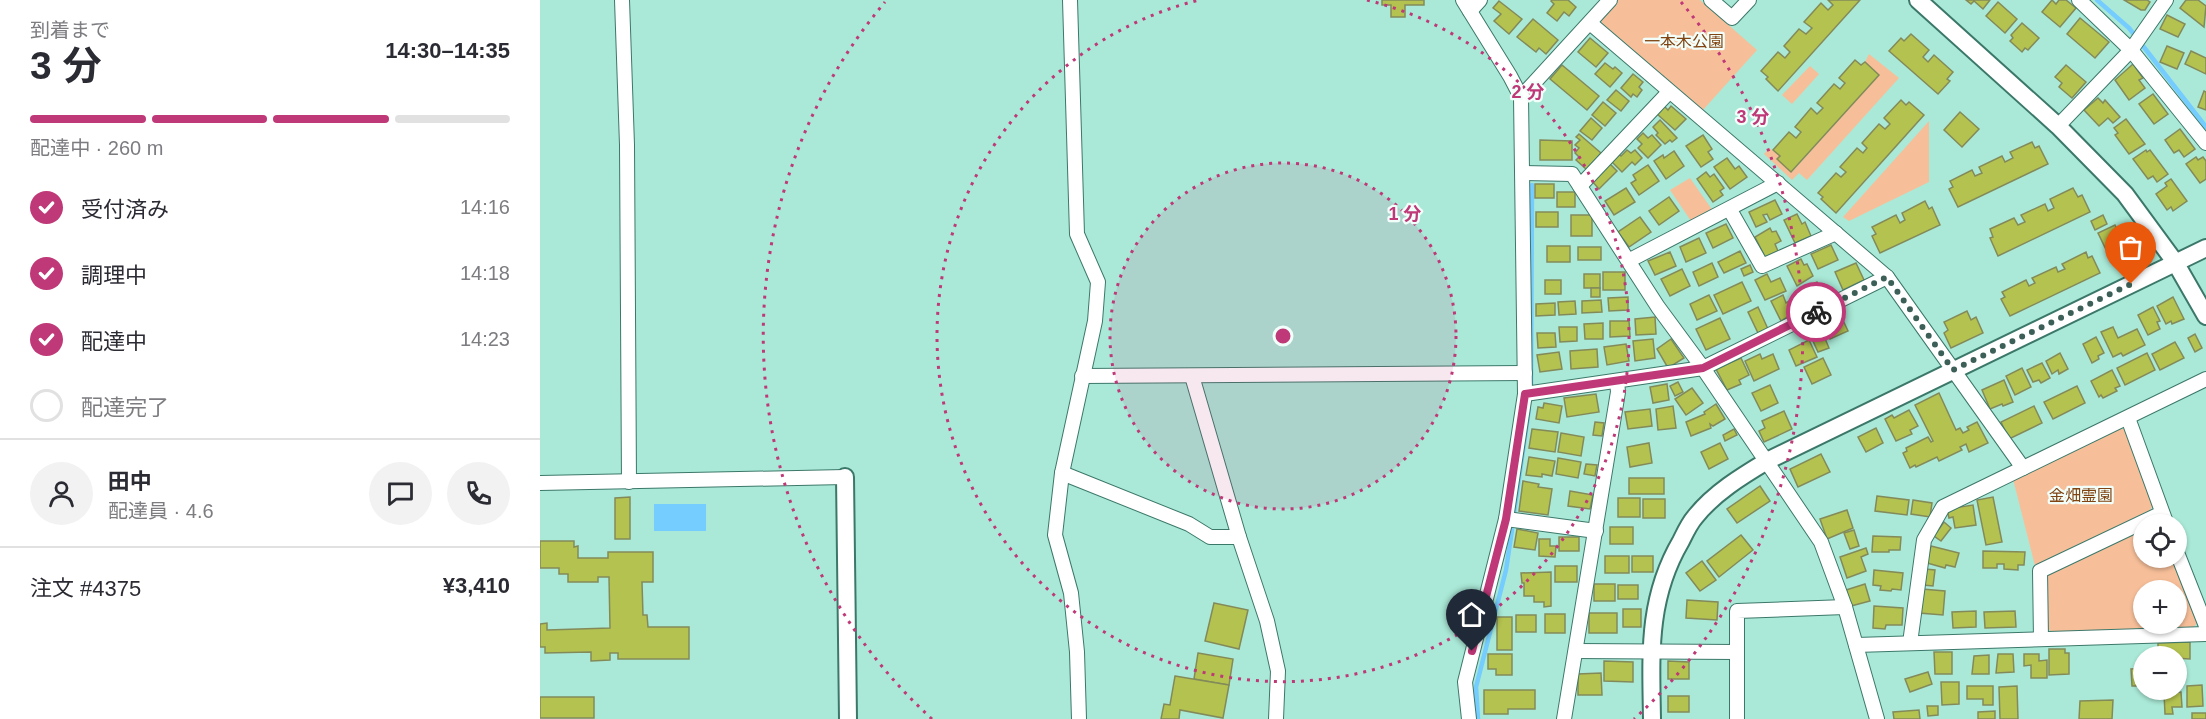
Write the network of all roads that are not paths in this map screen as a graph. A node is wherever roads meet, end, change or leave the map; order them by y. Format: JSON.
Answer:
{"nodes":[{"id":1,"x":622,"y":0,"type":"edge"},
{"id":2,"x":1070,"y":0,"type":"edge"},
{"id":3,"x":1480,"y":0,"type":"edge"},
{"id":4,"x":1610,"y":0,"type":"edge"},
{"id":5,"x":1711,"y":0,"type":"edge"},
{"id":6,"x":1749,"y":0,"type":"edge"},
{"id":7,"x":1917,"y":0,"type":"edge"},
{"id":8,"x":2079,"y":0,"type":"edge"},
{"id":9,"x":2166,"y":0,"type":"edge"},
{"id":10,"x":1466,"y":6,"type":"edge"},
{"id":11,"x":1590,"y":23,"type":"junction"},
{"id":12,"x":2131,"y":50,"type":"junction"},
{"id":13,"x":1669,"y":92,"type":"junction"},
{"id":14,"x":1521,"y":97,"type":"junction"},
{"id":15,"x":2058,"y":126,"type":"junction"},
{"id":16,"x":2206,"y":143,"type":"edge"},
{"id":17,"x":1522,"y":173,"type":"junction"},
{"id":18,"x":1778,"y":183,"type":"junction"},
{"id":19,"x":1580,"y":186,"type":"junction"},
{"id":20,"x":1730,"y":210,"type":"junction"},
{"id":21,"x":1836,"y":233,"type":"junction"},
{"id":22,"x":2206,"y":248,"type":"edge"},
{"id":23,"x":1629,"y":260,"type":"junction"},
{"id":24,"x":2175,"y":262,"type":"junction"},
{"id":25,"x":1887,"y":277,"type":"junction"},
{"id":26,"x":2206,"y":316,"type":"edge"},
{"id":27,"x":1703,"y":368,"type":"junction"},
{"id":28,"x":1953,"y":370,"type":"junction"},
{"id":29,"x":1525,"y":373,"type":"junction"},
{"id":30,"x":1082,"y":376,"type":"junction"},
{"id":31,"x":1192,"y":376,"type":"junction"},
{"id":32,"x":2206,"y":379,"type":"edge"},
{"id":33,"x":1617,"y":381,"type":"junction"},
{"id":34,"x":1525,"y":394,"type":"junction"},
{"id":35,"x":2128,"y":418,"type":"junction"},
{"id":36,"x":1767,"y":461,"type":"junction"},
{"id":37,"x":2023,"y":468,"type":"junction"},
{"id":38,"x":1062,"y":473,"type":"junction"},
{"id":39,"x":845,"y":477,"type":"joint"},
{"id":40,"x":629,"y":482,"type":"junction"},
{"id":41,"x":540,"y":483,"type":"edge"},
{"id":42,"x":2162,"y":514,"type":"edge"},
{"id":43,"x":1506,"y":519,"type":"junction"},
{"id":44,"x":1596,"y":531,"type":"junction"},
{"id":45,"x":2133,"y":532,"type":"edge"},
{"id":46,"x":1239,"y":537,"type":"junction"},
{"id":47,"x":2183,"y":568,"type":"edge"},
{"id":48,"x":1845,"y":607,"type":"junction"},
{"id":49,"x":2206,"y":626,"type":"edge"},
{"id":50,"x":2206,"y":634,"type":"edge"},
{"id":51,"x":2041,"y":639,"type":"junction"},
{"id":52,"x":1910,"y":643,"type":"junction"},
{"id":53,"x":1856,"y":645,"type":"junction"},
{"id":54,"x":1576,"y":651,"type":"junction"},
{"id":55,"x":1651,"y":652,"type":"junction"},
{"id":56,"x":1736,"y":652,"type":"junction"},
{"id":57,"x":848,"y":719,"type":"edge"},
{"id":58,"x":1079,"y":719,"type":"edge"},
{"id":59,"x":1276,"y":719,"type":"edge"},
{"id":60,"x":1469,"y":719,"type":"edge"},
{"id":61,"x":1564,"y":719,"type":"edge"},
{"id":62,"x":1652,"y":719,"type":"edge"},
{"id":63,"x":1737,"y":719,"type":"edge"},
{"id":64,"x":1877,"y":719,"type":"edge"}],
"edges":[{"from":1,"to":40,"type":"street"},
{"from":2,"to":30,"type":"street"},
{"from":3,"to":10,"type":"street"},
{"from":4,"to":11,"type":"street"},
{"from":5,"to":6,"type":"street"},
{"from":7,"to":15,"type":"street"},
{"from":8,"to":12,"type":"street"},
{"from":9,"to":12,"type":"street"},
{"from":10,"to":14,"type":"street"},
{"from":11,"to":13,"type":"street"},
{"from":11,"to":14,"type":"street"},
{"from":12,"to":15,"type":"street"},
{"from":12,"to":16,"type":"street"},
{"from":13,"to":18,"type":"street"},
{"from":13,"to":19,"type":"street"},
{"from":14,"to":17,"type":"street"},
{"from":15,"to":24,"type":"street"},
{"from":17,"to":19,"type":"street"},
{"from":17,"to":29,"type":"street"},
{"from":18,"to":20,"type":"street"},
{"from":18,"to":21,"type":"street"},
{"from":19,"to":23,"type":"street"},
{"from":20,"to":21,"type":"street"},
{"from":20,"to":23,"type":"street"},
{"from":21,"to":25,"type":"street"},
{"from":22,"to":24,"type":"street"},
{"from":23,"to":27,"type":"street"},
{"from":24,"to":26,"type":"street"},
{"from":24,"to":28,"type":"street"},
{"from":25,"to":27,"type":"street"},
{"from":25,"to":28,"type":"street"},
{"from":27,"to":33,"type":"street"},
{"from":27,"to":36,"type":"street"},
{"from":28,"to":36,"type":"street"},
{"from":28,"to":37,"type":"street"},
{"from":29,"to":31,"type":"street"},
{"from":29,"to":34,"type":"street"},
{"from":30,"to":31,"type":"street"},
{"from":30,"to":38,"type":"street"},
{"from":31,"to":46,"type":"street"},
{"from":32,"to":35,"type":"street"},
{"from":33,"to":34,"type":"street"},
{"from":33,"to":44,"type":"street"},
{"from":34,"to":43,"type":"street"},
{"from":35,"to":37,"type":"street"},
{"from":35,"to":42,"type":"street"},
{"from":36,"to":48,"type":"street"},
{"from":36,"to":55,"type":"street"},
{"from":37,"to":52,"type":"street"},
{"from":38,"to":46,"type":"street"},
{"from":38,"to":58,"type":"street"},
{"from":39,"to":40,"type":"street"},
{"from":39,"to":57,"type":"street"},
{"from":40,"to":41,"type":"street"},
{"from":43,"to":44,"type":"street"},
{"from":43,"to":60,"type":"street"},
{"from":44,"to":54,"type":"street"},
{"from":45,"to":51,"type":"street"},
{"from":46,"to":59,"type":"street"},
{"from":47,"to":49,"type":"street"},
{"from":48,"to":53,"type":"street"},
{"from":48,"to":56,"type":"street"},
{"from":50,"to":51,"type":"street"},
{"from":51,"to":52,"type":"street"},
{"from":52,"to":53,"type":"street"},
{"from":53,"to":64,"type":"street"},
{"from":54,"to":55,"type":"street"},
{"from":54,"to":61,"type":"street"},
{"from":55,"to":56,"type":"street"},
{"from":55,"to":62,"type":"street"},
{"from":56,"to":63,"type":"street"}]}
